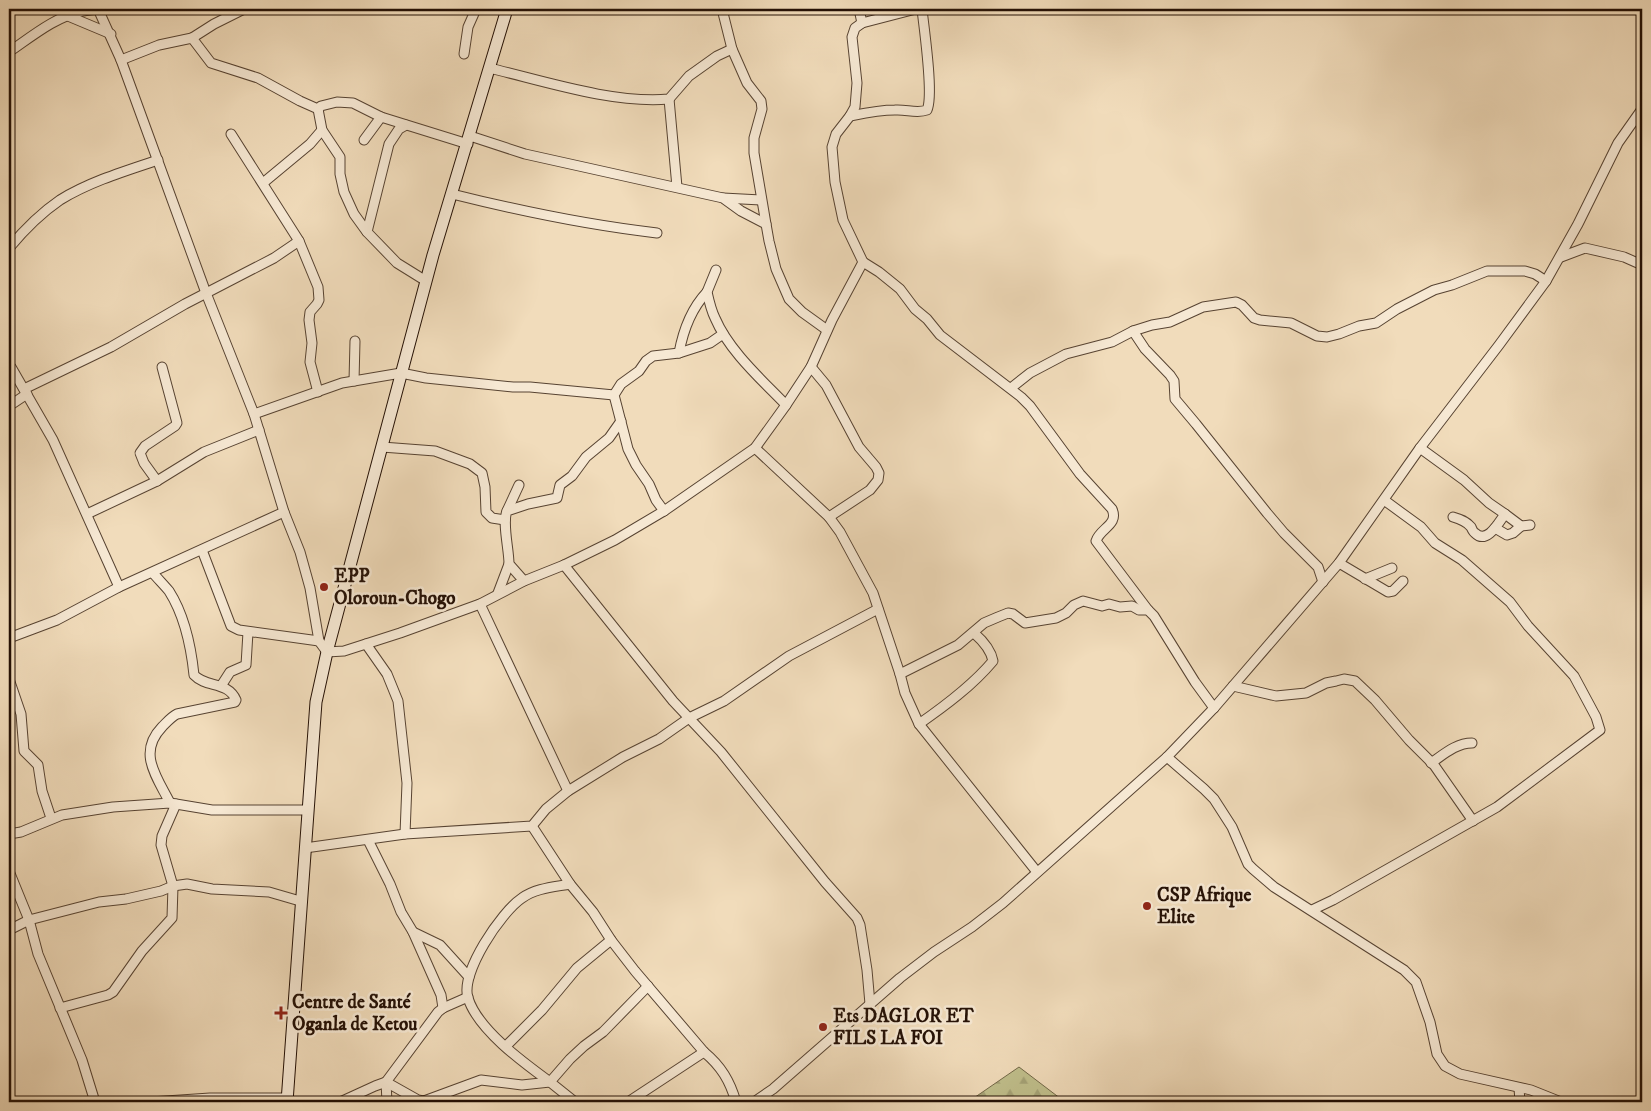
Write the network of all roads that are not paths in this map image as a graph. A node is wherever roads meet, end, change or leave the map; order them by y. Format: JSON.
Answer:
{"nodes":[{"id":1,"x":99,"y":9,"type":"edge"},
{"id":2,"x":244,"y":9,"type":"edge"},
{"id":3,"x":476,"y":9,"type":"edge"},
{"id":4,"x":507,"y":9,"type":"edge"},
{"id":5,"x":722,"y":9,"type":"edge"},
{"id":6,"x":859,"y":9,"type":"edge"},
{"id":7,"x":916,"y":9,"type":"edge"},
{"id":8,"x":922,"y":9,"type":"edge"},
{"id":9,"x":68,"y":16,"type":"junction"},
{"id":10,"x":862,"y":24,"type":"junction"},
{"id":11,"x":111,"y":34,"type":"junction"},
{"id":12,"x":192,"y":38,"type":"junction"},
{"id":13,"x":732,"y":49,"type":"junction"},
{"id":14,"x":9,"y":52,"type":"edge"},
{"id":15,"x":464,"y":54,"type":"dead end"},
{"id":16,"x":122,"y":60,"type":"junction"},
{"id":17,"x":490,"y":68,"type":"junction"},
{"id":18,"x":669,"y":99,"type":"junction"},
{"id":19,"x":318,"y":109,"type":"junction"},
{"id":20,"x":1642,"y":109,"type":"edge"},
{"id":21,"x":850,"y":116,"type":"junction"},
{"id":22,"x":381,"y":117,"type":"junction"},
{"id":23,"x":406,"y":126,"type":"junction"},
{"id":24,"x":322,"y":130,"type":"junction"},
{"id":25,"x":231,"y":134,"type":"dead end"},
{"id":26,"x":364,"y":140,"type":"dead end"},
{"id":27,"x":469,"y":140,"type":"junction"},
{"id":28,"x":158,"y":160,"type":"junction"},
{"id":29,"x":263,"y":183,"type":"junction"},
{"id":30,"x":677,"y":187,"type":"junction"},
{"id":31,"x":452,"y":194,"type":"junction"},
{"id":32,"x":723,"y":198,"type":"junction"},
{"id":33,"x":762,"y":200,"type":"junction"},
{"id":34,"x":766,"y":224,"type":"junction"},
{"id":35,"x":366,"y":232,"type":"junction"},
{"id":36,"x":657,"y":233,"type":"dead end"},
{"id":37,"x":299,"y":241,"type":"junction"},
{"id":38,"x":9,"y":248,"type":"edge"},
{"id":39,"x":1561,"y":256,"type":"junction"},
{"id":40,"x":863,"y":262,"type":"junction"},
{"id":41,"x":1642,"y":265,"type":"edge"},
{"id":42,"x":716,"y":270,"type":"dead end"},
{"id":43,"x":426,"y":281,"type":"junction"},
{"id":44,"x":1546,"y":281,"type":"junction"},
{"id":45,"x":706,"y":292,"type":"junction"},
{"id":46,"x":206,"y":293,"type":"junction"},
{"id":47,"x":827,"y":330,"type":"junction"},
{"id":48,"x":1133,"y":332,"type":"junction"},
{"id":49,"x":723,"y":334,"type":"junction"},
{"id":50,"x":355,"y":341,"type":"dead end"},
{"id":51,"x":679,"y":353,"type":"junction"},
{"id":52,"x":11,"y":367,"type":"dead end"},
{"id":53,"x":162,"y":367,"type":"dead end"},
{"id":54,"x":811,"y":367,"type":"junction"},
{"id":55,"x":401,"y":374,"type":"junction"},
{"id":56,"x":354,"y":381,"type":"junction"},
{"id":57,"x":1011,"y":388,"type":"junction"},
{"id":58,"x":25,"y":391,"type":"junction"},
{"id":59,"x":318,"y":392,"type":"junction"},
{"id":60,"x":614,"y":395,"type":"junction"},
{"id":61,"x":786,"y":405,"type":"junction"},
{"id":62,"x":9,"y":406,"type":"edge"},
{"id":63,"x":254,"y":414,"type":"junction"},
{"id":64,"x":621,"y":421,"type":"junction"},
{"id":65,"x":259,"y":430,"type":"junction"},
{"id":66,"x":382,"y":446,"type":"junction"},
{"id":67,"x":755,"y":448,"type":"junction"},
{"id":68,"x":1420,"y":448,"type":"junction"},
{"id":69,"x":157,"y":481,"type":"junction"},
{"id":70,"x":518,"y":485,"type":"dead end"},
{"id":71,"x":1384,"y":500,"type":"junction"},
{"id":72,"x":664,"y":511,"type":"junction"},
{"id":73,"x":284,"y":512,"type":"junction"},
{"id":74,"x":87,"y":514,"type":"junction"},
{"id":75,"x":1505,"y":514,"type":"junction"},
{"id":76,"x":506,"y":515,"type":"junction"},
{"id":77,"x":828,"y":517,"type":"junction"},
{"id":78,"x":1453,"y":517,"type":"dead end"},
{"id":79,"x":1495,"y":528,"type":"junction"},
{"id":80,"x":202,"y":550,"type":"junction"},
{"id":81,"x":1339,"y":562,"type":"junction"},
{"id":82,"x":509,"y":564,"type":"junction"},
{"id":83,"x":564,"y":565,"type":"junction"},
{"id":84,"x":1392,"y":568,"type":"dead end"},
{"id":85,"x":153,"y":572,"type":"junction"},
{"id":86,"x":1365,"y":579,"type":"junction"},
{"id":87,"x":524,"y":581,"type":"junction"},
{"id":88,"x":1403,"y":581,"type":"dead end"},
{"id":89,"x":1323,"y":582,"type":"junction"},
{"id":90,"x":119,"y":587,"type":"junction"},
{"id":91,"x":498,"y":593,"type":"junction"},
{"id":92,"x":480,"y":604,"type":"junction"},
{"id":93,"x":878,"y":609,"type":"junction"},
{"id":94,"x":1148,"y":610,"type":"junction"},
{"id":95,"x":248,"y":632,"type":"junction"},
{"id":96,"x":974,"y":633,"type":"junction"},
{"id":97,"x":9,"y":638,"type":"edge"},
{"id":98,"x":320,"y":641,"type":"junction"},
{"id":99,"x":366,"y":644,"type":"junction"},
{"id":100,"x":327,"y":652,"type":"junction"},
{"id":101,"x":900,"y":674,"type":"junction"},
{"id":102,"x":9,"y":679,"type":"edge"},
{"id":103,"x":221,"y":686,"type":"junction"},
{"id":104,"x":1233,"y":686,"type":"junction"},
{"id":105,"x":12,"y":702,"type":"edge"},
{"id":106,"x":1214,"y":708,"type":"junction"},
{"id":107,"x":689,"y":718,"type":"junction"},
{"id":108,"x":919,"y":724,"type":"junction"},
{"id":109,"x":1472,"y":743,"type":"dead end"},
{"id":110,"x":1167,"y":757,"type":"junction"},
{"id":111,"x":1431,"y":763,"type":"junction"},
{"id":112,"x":568,"y":791,"type":"junction"},
{"id":113,"x":173,"y":804,"type":"junction"},
{"id":114,"x":307,"y":810,"type":"junction"},
{"id":115,"x":51,"y":818,"type":"junction"},
{"id":116,"x":1473,"y":821,"type":"junction"},
{"id":117,"x":532,"y":826,"type":"junction"},
{"id":118,"x":9,"y":834,"type":"edge"},
{"id":119,"x":405,"y":834,"type":"junction"},
{"id":120,"x":368,"y":840,"type":"junction"},
{"id":121,"x":305,"y":848,"type":"junction"},
{"id":122,"x":9,"y":871,"type":"edge"},
{"id":123,"x":1037,"y":872,"type":"junction"},
{"id":124,"x":570,"y":884,"type":"junction"},
{"id":125,"x":173,"y":886,"type":"junction"},
{"id":126,"x":300,"y":902,"type":"junction"},
{"id":127,"x":1312,"y":910,"type":"junction"},
{"id":128,"x":29,"y":920,"type":"junction"},
{"id":129,"x":9,"y":930,"type":"edge"},
{"id":130,"x":413,"y":932,"type":"junction"},
{"id":131,"x":611,"y":940,"type":"junction"},
{"id":132,"x":469,"y":977,"type":"junction"},
{"id":133,"x":648,"y":986,"type":"junction"},
{"id":134,"x":468,"y":997,"type":"junction"},
{"id":135,"x":870,"y":1004,"type":"junction"},
{"id":136,"x":60,"y":1008,"type":"junction"},
{"id":137,"x":442,"y":1008,"type":"junction"},
{"id":138,"x":506,"y":1046,"type":"junction"},
{"id":139,"x":704,"y":1052,"type":"junction"},
{"id":140,"x":386,"y":1082,"type":"junction"},
{"id":141,"x":550,"y":1082,"type":"junction"},
{"id":142,"x":1519,"y":1088,"type":"junction"},
{"id":143,"x":287,"y":1100,"type":"edge"},
{"id":144,"x":95,"y":1102,"type":"edge"},
{"id":145,"x":151,"y":1102,"type":"edge"},
{"id":146,"x":340,"y":1102,"type":"edge"},
{"id":147,"x":386,"y":1102,"type":"edge"},
{"id":148,"x":575,"y":1102,"type":"edge"},
{"id":149,"x":628,"y":1102,"type":"edge"},
{"id":150,"x":736,"y":1102,"type":"edge"},
{"id":151,"x":754,"y":1102,"type":"edge"},
{"id":152,"x":1520,"y":1102,"type":"edge"},
{"id":153,"x":1561,"y":1102,"type":"edge"}],
"edges":[{"from":1,"to":9,"type":"street"},
{"from":1,"to":11,"type":"street"},
{"from":2,"to":12,"type":"street"},
{"from":3,"to":15,"type":"street"},
{"from":4,"to":17,"type":"street"},
{"from":5,"to":13,"type":"street"},
{"from":6,"to":10,"type":"street"},
{"from":7,"to":10,"type":"street"},
{"from":8,"to":21,"type":"street"},
{"from":9,"to":11,"type":"street"},
{"from":9,"to":14,"type":"street"},
{"from":10,"to":21,"type":"street"},
{"from":11,"to":16,"type":"street"},
{"from":12,"to":16,"type":"street"},
{"from":12,"to":19,"type":"street"},
{"from":13,"to":18,"type":"street"},
{"from":13,"to":33,"type":"street"},
{"from":16,"to":28,"type":"street"},
{"from":17,"to":18,"type":"street"},
{"from":17,"to":27,"type":"street"},
{"from":18,"to":30,"type":"street"},
{"from":19,"to":22,"type":"street"},
{"from":19,"to":24,"type":"street"},
{"from":20,"to":39,"type":"street"},
{"from":21,"to":40,"type":"street"},
{"from":22,"to":23,"type":"street"},
{"from":22,"to":26,"type":"street"},
{"from":23,"to":27,"type":"street"},
{"from":23,"to":35,"type":"street"},
{"from":24,"to":29,"type":"street"},
{"from":24,"to":35,"type":"street"},
{"from":25,"to":29,"type":"street"},
{"from":27,"to":30,"type":"street"},
{"from":27,"to":31,"type":"street"},
{"from":28,"to":38,"type":"street"},
{"from":28,"to":46,"type":"street"},
{"from":29,"to":37,"type":"street"},
{"from":30,"to":32,"type":"street"},
{"from":31,"to":36,"type":"street"},
{"from":31,"to":43,"type":"street"},
{"from":32,"to":33,"type":"street"},
{"from":32,"to":34,"type":"street"},
{"from":33,"to":34,"type":"street"},
{"from":34,"to":47,"type":"street"},
{"from":35,"to":43,"type":"street"},
{"from":37,"to":46,"type":"street"},
{"from":37,"to":59,"type":"street"},
{"from":39,"to":41,"type":"street"},
{"from":39,"to":44,"type":"street"},
{"from":40,"to":47,"type":"street"},
{"from":40,"to":57,"type":"street"},
{"from":42,"to":45,"type":"street"},
{"from":43,"to":55,"type":"street"},
{"from":44,"to":48,"type":"street"},
{"from":44,"to":68,"type":"street"},
{"from":45,"to":49,"type":"street"},
{"from":45,"to":51,"type":"street"},
{"from":46,"to":58,"type":"street"},
{"from":46,"to":63,"type":"street"},
{"from":47,"to":54,"type":"street"},
{"from":48,"to":57,"type":"street"},
{"from":48,"to":89,"type":"street"},
{"from":49,"to":51,"type":"street"},
{"from":49,"to":61,"type":"street"},
{"from":50,"to":56,"type":"street"},
{"from":51,"to":60,"type":"street"},
{"from":52,"to":58,"type":"street"},
{"from":53,"to":69,"type":"street"},
{"from":54,"to":61,"type":"street"},
{"from":54,"to":77,"type":"street"},
{"from":55,"to":56,"type":"street"},
{"from":55,"to":60,"type":"street"},
{"from":55,"to":66,"type":"street"},
{"from":56,"to":59,"type":"street"},
{"from":57,"to":94,"type":"street"},
{"from":58,"to":62,"type":"street"},
{"from":58,"to":74,"type":"street"},
{"from":59,"to":63,"type":"street"},
{"from":60,"to":64,"type":"street"},
{"from":61,"to":67,"type":"street"},
{"from":63,"to":65,"type":"street"},
{"from":64,"to":72,"type":"street"},
{"from":64,"to":76,"type":"street"},
{"from":65,"to":69,"type":"street"},
{"from":65,"to":73,"type":"street"},
{"from":66,"to":76,"type":"street"},
{"from":66,"to":100,"type":"street"},
{"from":67,"to":72,"type":"street"},
{"from":67,"to":77,"type":"street"},
{"from":68,"to":71,"type":"street"},
{"from":68,"to":75,"type":"street"},
{"from":69,"to":74,"type":"street"},
{"from":70,"to":76,"type":"street"},
{"from":71,"to":81,"type":"street"},
{"from":71,"to":116,"type":"street"},
{"from":72,"to":83,"type":"street"},
{"from":73,"to":80,"type":"street"},
{"from":73,"to":98,"type":"street"},
{"from":74,"to":90,"type":"street"},
{"from":75,"to":79,"type":"street"},
{"from":75,"to":79,"type":"street"},
{"from":76,"to":82,"type":"street"},
{"from":77,"to":93,"type":"street"},
{"from":78,"to":79,"type":"street"},
{"from":80,"to":85,"type":"street"},
{"from":80,"to":95,"type":"street"},
{"from":81,"to":86,"type":"street"},
{"from":81,"to":89,"type":"street"},
{"from":82,"to":87,"type":"street"},
{"from":82,"to":91,"type":"street"},
{"from":83,"to":87,"type":"street"},
{"from":83,"to":107,"type":"street"},
{"from":84,"to":86,"type":"street"},
{"from":85,"to":90,"type":"street"},
{"from":85,"to":103,"type":"street"},
{"from":86,"to":88,"type":"street"},
{"from":87,"to":91,"type":"street"},
{"from":89,"to":104,"type":"street"},
{"from":90,"to":97,"type":"street"},
{"from":91,"to":92,"type":"street"},
{"from":92,"to":99,"type":"street"},
{"from":92,"to":112,"type":"street"},
{"from":93,"to":101,"type":"street"},
{"from":93,"to":107,"type":"street"},
{"from":94,"to":96,"type":"street"},
{"from":94,"to":106,"type":"street"},
{"from":95,"to":98,"type":"street"},
{"from":95,"to":103,"type":"street"},
{"from":96,"to":101,"type":"street"},
{"from":96,"to":108,"type":"street"},
{"from":98,"to":100,"type":"street"},
{"from":99,"to":100,"type":"street"},
{"from":99,"to":119,"type":"street"},
{"from":100,"to":114,"type":"street"},
{"from":101,"to":108,"type":"street"},
{"from":102,"to":105,"type":"street"},
{"from":103,"to":113,"type":"street"},
{"from":104,"to":106,"type":"street"},
{"from":104,"to":111,"type":"street"},
{"from":105,"to":115,"type":"street"},
{"from":106,"to":110,"type":"street"},
{"from":107,"to":112,"type":"street"},
{"from":107,"to":135,"type":"street"},
{"from":108,"to":123,"type":"street"},
{"from":109,"to":111,"type":"street"},
{"from":110,"to":123,"type":"street"},
{"from":110,"to":127,"type":"street"},
{"from":111,"to":116,"type":"street"},
{"from":112,"to":117,"type":"street"},
{"from":113,"to":114,"type":"street"},
{"from":113,"to":115,"type":"street"},
{"from":113,"to":125,"type":"street"},
{"from":114,"to":121,"type":"street"},
{"from":115,"to":118,"type":"street"},
{"from":116,"to":127,"type":"street"},
{"from":117,"to":119,"type":"street"},
{"from":117,"to":124,"type":"street"},
{"from":119,"to":120,"type":"street"},
{"from":120,"to":121,"type":"street"},
{"from":120,"to":130,"type":"street"},
{"from":121,"to":126,"type":"street"},
{"from":122,"to":128,"type":"street"},
{"from":123,"to":135,"type":"street"},
{"from":124,"to":131,"type":"street"},
{"from":124,"to":132,"type":"street"},
{"from":125,"to":126,"type":"street"},
{"from":125,"to":128,"type":"street"},
{"from":125,"to":136,"type":"street"},
{"from":126,"to":143,"type":"street"},
{"from":127,"to":142,"type":"street"},
{"from":128,"to":129,"type":"street"},
{"from":128,"to":136,"type":"street"},
{"from":130,"to":132,"type":"street"},
{"from":130,"to":137,"type":"street"},
{"from":131,"to":133,"type":"street"},
{"from":131,"to":138,"type":"street"},
{"from":132,"to":134,"type":"street"},
{"from":133,"to":139,"type":"street"},
{"from":133,"to":141,"type":"street"},
{"from":134,"to":137,"type":"street"},
{"from":134,"to":138,"type":"street"},
{"from":135,"to":151,"type":"street"},
{"from":136,"to":144,"type":"street"},
{"from":137,"to":140,"type":"street"},
{"from":138,"to":141,"type":"street"},
{"from":139,"to":149,"type":"street"},
{"from":139,"to":150,"type":"street"},
{"from":140,"to":141,"type":"street"},
{"from":140,"to":146,"type":"street"},
{"from":140,"to":147,"type":"street"},
{"from":141,"to":148,"type":"street"},
{"from":142,"to":152,"type":"street"},
{"from":142,"to":153,"type":"street"},
{"from":143,"to":145,"type":"street"}]}
